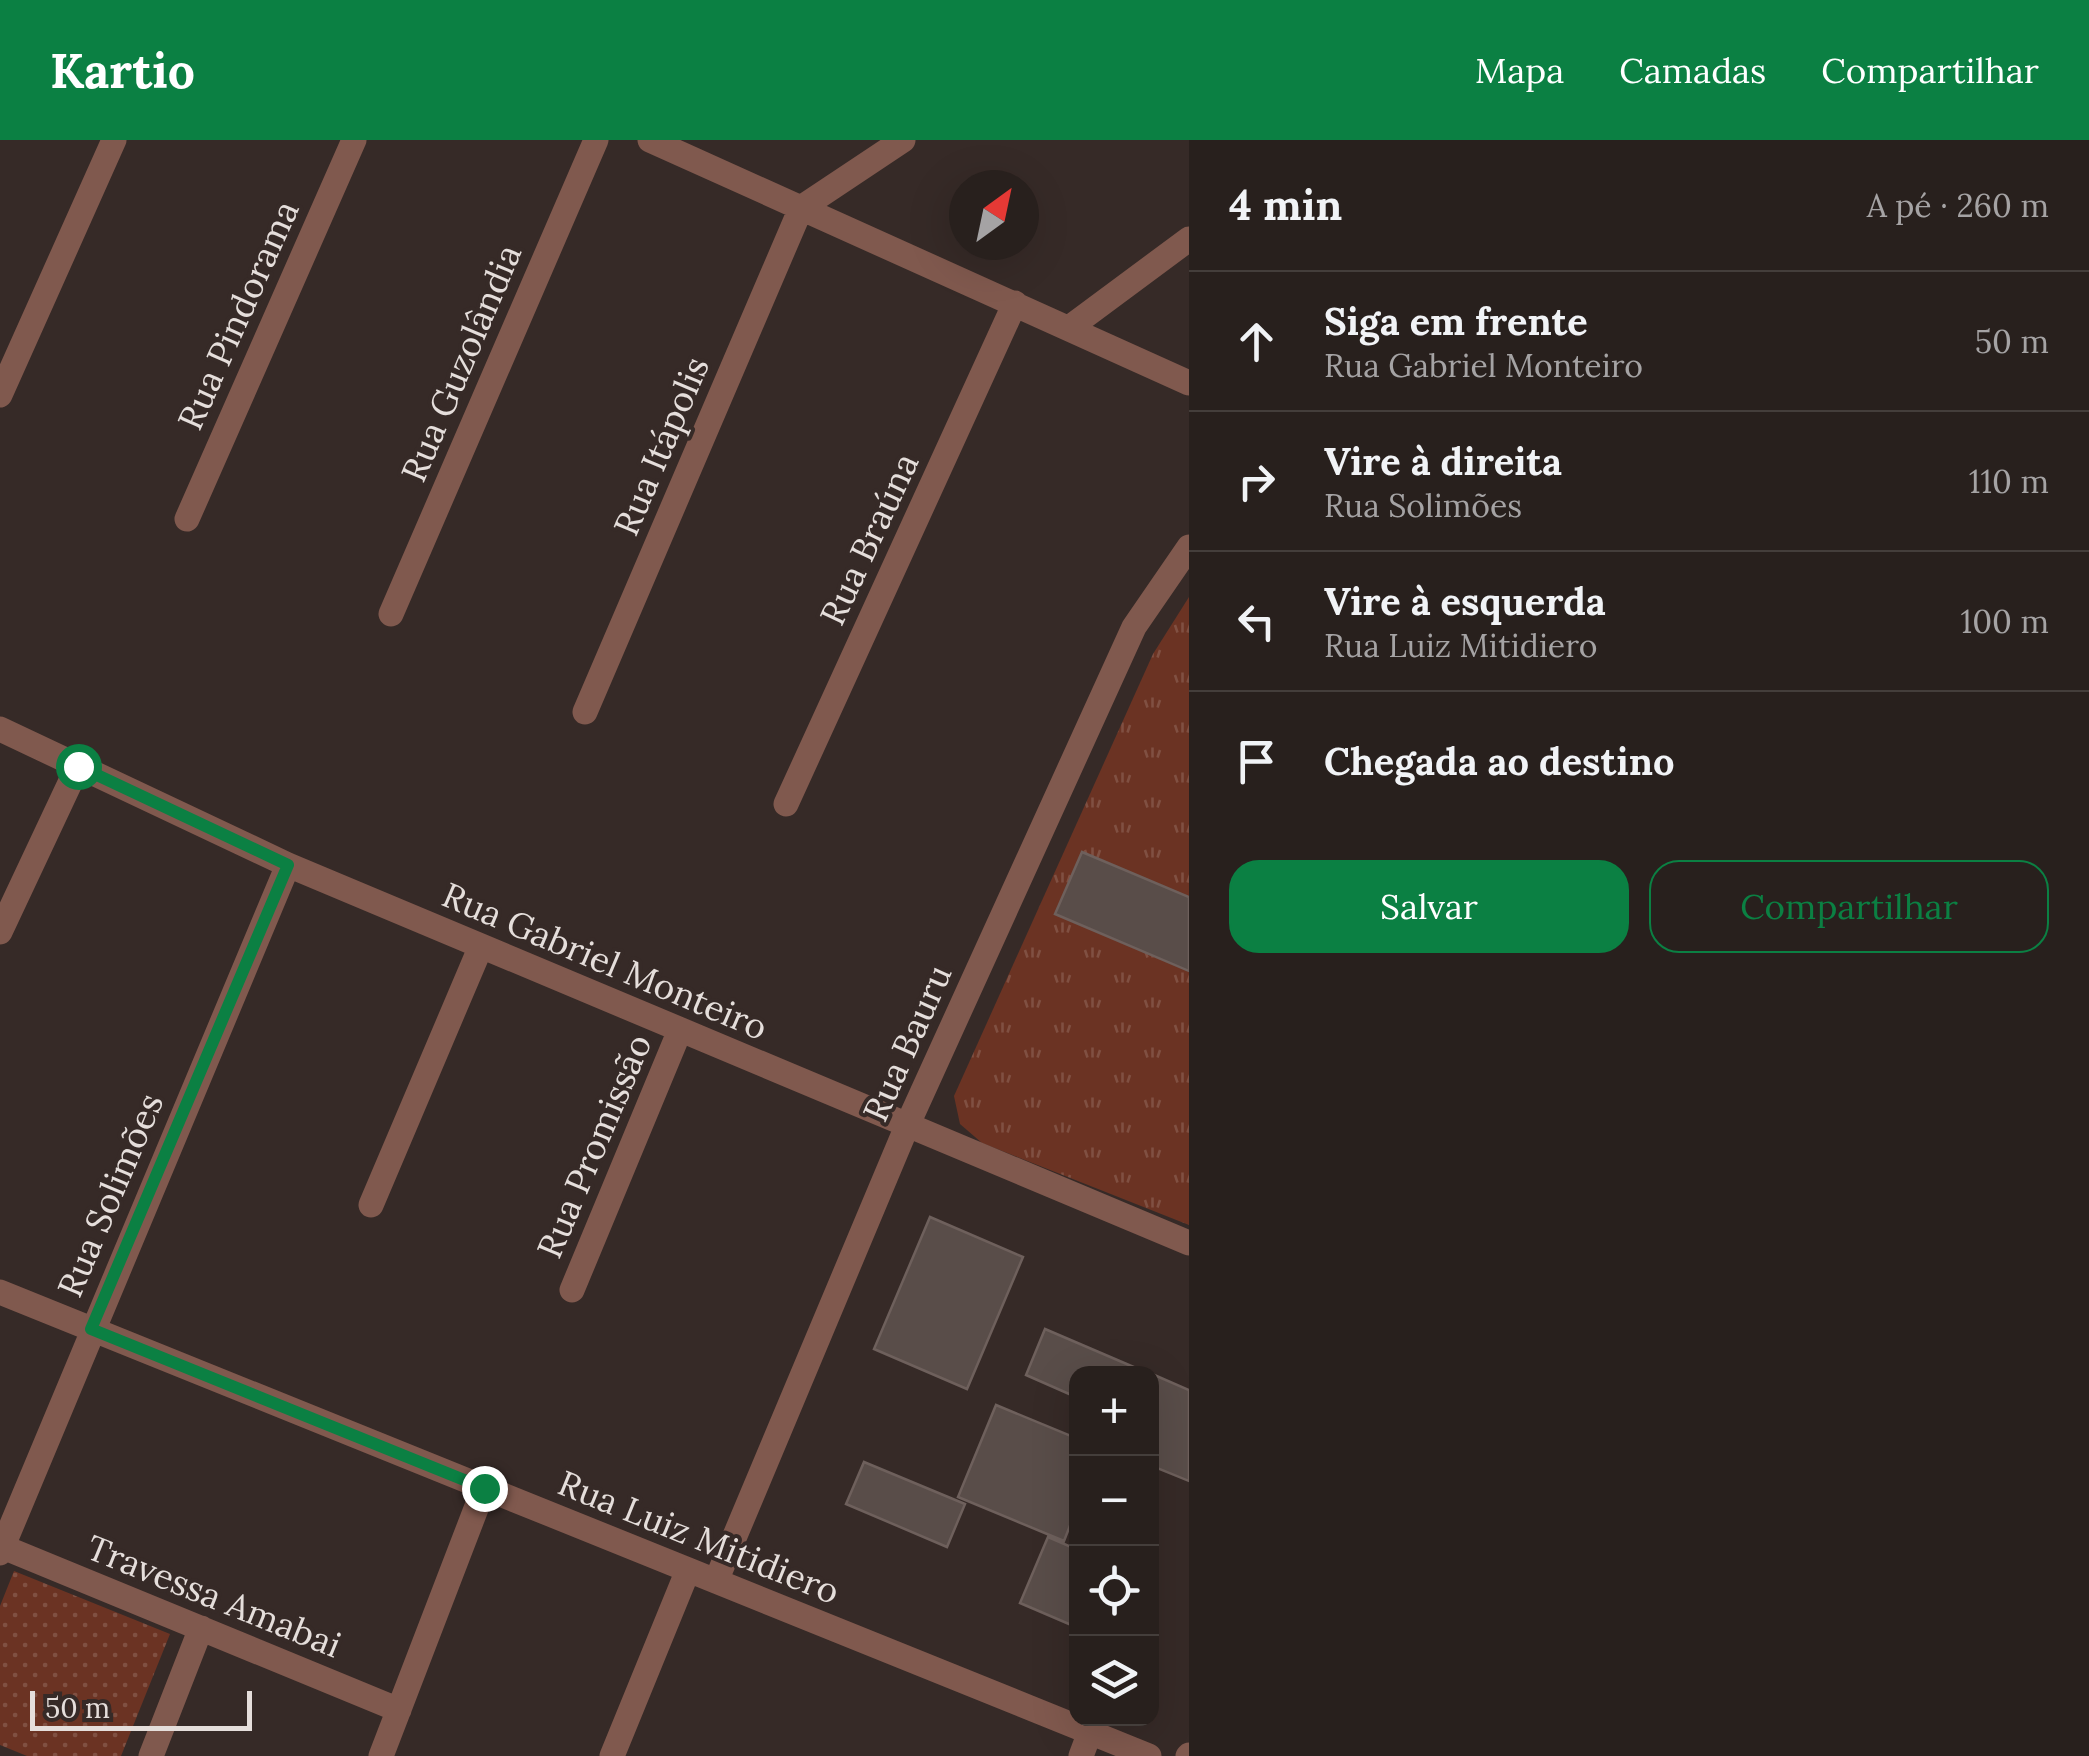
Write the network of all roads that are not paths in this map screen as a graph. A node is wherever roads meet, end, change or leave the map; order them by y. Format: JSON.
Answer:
{"nodes":[{"id":1,"x":114,"y":140,"type":"edge"},
{"id":2,"x":354,"y":140,"type":"edge"},
{"id":3,"x":596,"y":140,"type":"edge"},
{"id":4,"x":650,"y":140,"type":"edge"},
{"id":5,"x":903,"y":140,"type":"edge"},
{"id":6,"x":802,"y":208,"type":"junction"},
{"id":7,"x":1189,"y":239,"type":"edge"},
{"id":8,"x":1015,"y":304,"type":"junction"},
{"id":9,"x":1069,"y":328,"type":"junction"},
{"id":10,"x":1189,"y":382,"type":"edge"},
{"id":11,"x":0,"y":395,"type":"edge"},
{"id":12,"x":187,"y":518,"type":"dead end"},
{"id":13,"x":1189,"y":548,"type":"edge"},
{"id":14,"x":390,"y":614,"type":"dead end"},
{"id":15,"x":585,"y":712,"type":"dead end"},
{"id":16,"x":0,"y":729,"type":"edge"},
{"id":17,"x":78,"y":766,"type":"junction"},
{"id":18,"x":786,"y":804,"type":"dead end"},
{"id":19,"x":288,"y":865,"type":"junction"},
{"id":20,"x":0,"y":932,"type":"edge"},
{"id":21,"x":480,"y":946,"type":"junction"},
{"id":22,"x":680,"y":1030,"type":"junction"},
{"id":23,"x":907,"y":1126,"type":"junction"},
{"id":24,"x":371,"y":1206,"type":"dead end"},
{"id":25,"x":1189,"y":1242,"type":"edge"},
{"id":26,"x":572,"y":1290,"type":"dead end"},
{"id":27,"x":0,"y":1292,"type":"edge"},
{"id":28,"x":91,"y":1329,"type":"junction"},
{"id":29,"x":484,"y":1488,"type":"junction"},
{"id":30,"x":1,"y":1550,"type":"edge"},
{"id":31,"x":688,"y":1570,"type":"junction"},
{"id":32,"x":716,"y":1582,"type":"junction"},
{"id":33,"x":201,"y":1628,"type":"junction"},
{"id":34,"x":399,"y":1710,"type":"junction"},
{"id":35,"x":1086,"y":1744,"type":"edge"},
{"id":36,"x":151,"y":1756,"type":"edge"},
{"id":37,"x":381,"y":1756,"type":"edge"},
{"id":38,"x":612,"y":1756,"type":"edge"},
{"id":39,"x":1149,"y":1756,"type":"edge"}],
"edges":[{"from":1,"to":11,"type":"street"},
{"from":2,"to":12,"type":"street","name":"Rua Pindorama"},
{"from":3,"to":14,"type":"street","name":"Rua Guzolândia"},
{"from":4,"to":6,"type":"street"},
{"from":5,"to":6,"type":"street"},
{"from":6,"to":8,"type":"street"},
{"from":6,"to":15,"type":"street","name":"Rua Itápolis"},
{"from":7,"to":9,"type":"street"},
{"from":8,"to":9,"type":"street"},
{"from":8,"to":18,"type":"street","name":"Rua Braúna"},
{"from":9,"to":10,"type":"street"},
{"from":13,"to":23,"type":"street","name":"Rua Bauru"},
{"from":16,"to":17,"type":"street","name":"Rua Gabriel Monteiro"},
{"from":17,"to":19,"type":"street","name":"Rua Gabriel Monteiro"},
{"from":17,"to":20,"type":"street"},
{"from":19,"to":21,"type":"street","name":"Rua Gabriel Monteiro"},
{"from":19,"to":28,"type":"street","name":"Rua Solimões"},
{"from":21,"to":22,"type":"street","name":"Rua Gabriel Monteiro"},
{"from":21,"to":24,"type":"street"},
{"from":22,"to":23,"type":"street","name":"Rua Gabriel Monteiro"},
{"from":22,"to":26,"type":"street","name":"Rua Promissão"},
{"from":23,"to":25,"type":"street","name":"Rua Gabriel Monteiro"},
{"from":23,"to":32,"type":"street","name":"Rua Bauru"},
{"from":27,"to":28,"type":"street","name":"Rua Luiz Mitidiero"},
{"from":28,"to":29,"type":"street","name":"Rua Luiz Mitidiero"},
{"from":28,"to":30,"type":"street","name":"Rua Solimões"},
{"from":29,"to":31,"type":"street","name":"Rua Luiz Mitidiero"},
{"from":29,"to":34,"type":"street"},
{"from":30,"to":33,"type":"street","name":"Travessa Amabai"},
{"from":31,"to":32,"type":"street","name":"Rua Luiz Mitidiero"},
{"from":31,"to":38,"type":"street"},
{"from":32,"to":35,"type":"street","name":"Rua Luiz Mitidiero"},
{"from":33,"to":34,"type":"street","name":"Travessa Amabai"},
{"from":33,"to":36,"type":"street"},
{"from":34,"to":37,"type":"street"},
{"from":35,"to":39,"type":"street","name":"Rua Luiz Mitidiero"}]}
